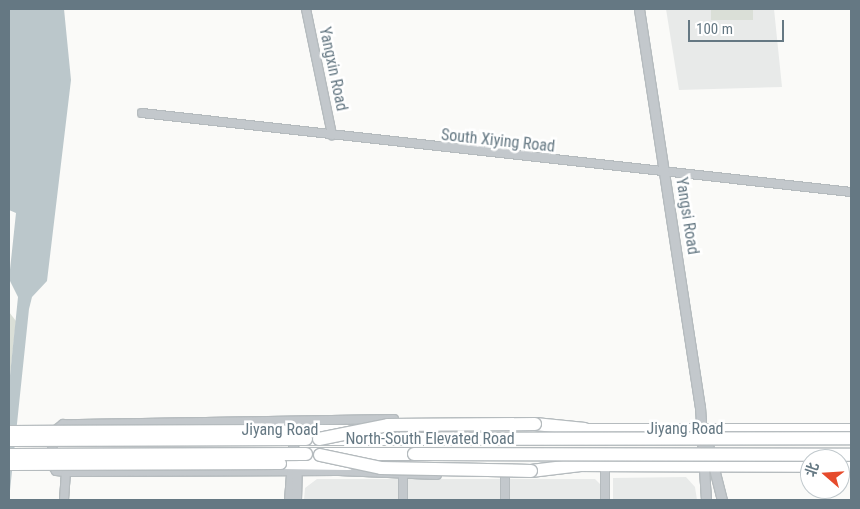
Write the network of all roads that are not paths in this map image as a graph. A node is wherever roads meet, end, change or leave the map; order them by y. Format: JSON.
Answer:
{"nodes":[{"id":1,"x":306,"y":9,"type":"edge"},
{"id":2,"x":639,"y":9,"type":"edge"},
{"id":3,"x":142,"y":113,"type":"dead end"},
{"id":4,"x":332,"y":135,"type":"junction"},
{"id":5,"x":665,"y":172,"type":"junction"},
{"id":6,"x":851,"y":192,"type":"edge"},
{"id":7,"x":585,"y":428,"type":"junction"},
{"id":8,"x":703,"y":428,"type":"junction"},
{"id":9,"x":295,"y":430,"type":"junction"},
{"id":10,"x":851,"y":430,"type":"edge"},
{"id":11,"x":9,"y":431,"type":"edge"},
{"id":12,"x":851,"y":438,"type":"edge"},
{"id":13,"x":319,"y":439,"type":"junction"},
{"id":14,"x":9,"y":440,"type":"edge"},
{"id":15,"x":9,"y":455,"type":"edge"},
{"id":16,"x":320,"y":455,"type":"junction"},
{"id":17,"x":851,"y":455,"type":"edge"},
{"id":18,"x":9,"y":464,"type":"edge"},
{"id":19,"x":581,"y":465,"type":"junction"},
{"id":20,"x":605,"y":465,"type":"junction"},
{"id":21,"x":702,"y":465,"type":"junction"},
{"id":22,"x":717,"y":466,"type":"junction"},
{"id":23,"x":800,"y":466,"type":"edge"},
{"id":24,"x":291,"y":467,"type":"junction"},
{"id":25,"x":66,"y":472,"type":"junction"},
{"id":26,"x":403,"y":475,"type":"junction"},
{"id":27,"x":505,"y":476,"type":"junction"},
{"id":28,"x":64,"y":500,"type":"edge"},
{"id":29,"x":289,"y":500,"type":"edge"},
{"id":30,"x":296,"y":500,"type":"edge"},
{"id":31,"x":403,"y":500,"type":"edge"},
{"id":32,"x":505,"y":500,"type":"edge"},
{"id":33,"x":605,"y":500,"type":"edge"},
{"id":34,"x":706,"y":500,"type":"edge"},
{"id":35,"x":722,"y":500,"type":"edge"}],
"edges":[{"from":1,"to":4,"type":"street","name":"Yangxin Road"},
{"from":2,"to":5,"type":"street","name":"Yangsi Road"},
{"from":3,"to":4,"type":"street","name":"South Xiying Road"},
{"from":4,"to":5,"type":"street","name":"South Xiying Road"},
{"from":5,"to":6,"type":"street","name":"South Xiying Road"},
{"from":5,"to":8,"type":"street","name":"Yangsi Road"},
{"from":7,"to":8,"type":"main road","name":"Jiyang Road"},
{"from":7,"to":9,"type":"main road","name":"Jiyang Road"},
{"from":7,"to":13,"type":"highway","bridge":true},
{"from":7,"to":25,"type":"street"},
{"from":8,"to":10,"type":"main road","name":"Jiyang Road"},
{"from":8,"to":21,"type":"street"},
{"from":8,"to":22,"type":"street"},
{"from":9,"to":11,"type":"main road","name":"Jiyang Road","bridge":true},
{"from":9,"to":24,"type":"street"},
{"from":12,"to":13,"type":"highway","name":"North-South Elevated Road","bridge":true},
{"from":13,"to":14,"type":"highway","name":"North-South Elevated Road","bridge":true},
{"from":15,"to":16,"type":"highway","name":"North-South Elevated Road","bridge":true},
{"from":16,"to":17,"type":"highway","name":"North-South Elevated Road","bridge":true},
{"from":16,"to":19,"type":"highway","bridge":true},
{"from":18,"to":24,"type":"main road","name":"Jiyang Road","bridge":true},
{"from":19,"to":20,"type":"main road","name":"Jiyang Road"},
{"from":19,"to":24,"type":"main road","name":"Jiyang Road"},
{"from":19,"to":27,"type":"street"},
{"from":20,"to":21,"type":"main road","name":"Jiyang Road"},
{"from":20,"to":33,"type":"street"},
{"from":21,"to":22,"type":"main road","name":"Jiyang Road"},
{"from":21,"to":34,"type":"street"},
{"from":22,"to":23,"type":"main road","name":"Jiyang Road"},
{"from":22,"to":35,"type":"street"},
{"from":24,"to":25,"type":"street"},
{"from":24,"to":26,"type":"street"},
{"from":24,"to":29,"type":"street"},
{"from":24,"to":30,"type":"street"},
{"from":25,"to":28,"type":"street"},
{"from":26,"to":27,"type":"street"},
{"from":26,"to":31,"type":"street"},
{"from":27,"to":32,"type":"street"}]}
